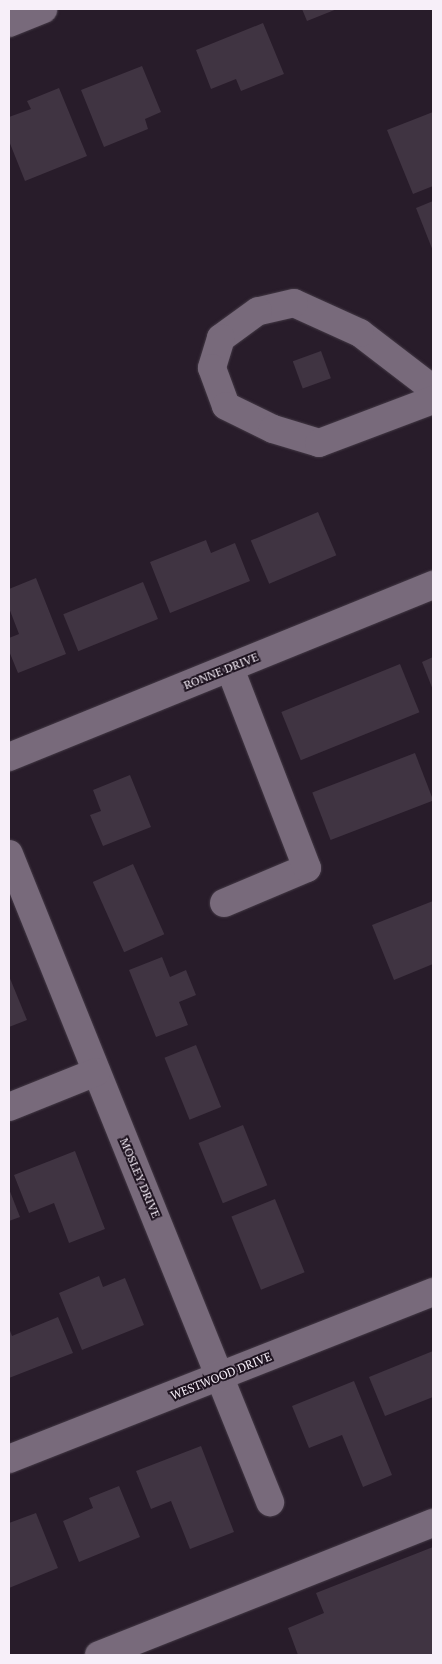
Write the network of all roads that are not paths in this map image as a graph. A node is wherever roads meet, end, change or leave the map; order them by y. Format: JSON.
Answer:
{"nodes":[{"id":1,"x":42,"y":9,"type":"edge"},
{"id":2,"x":9,"y":23,"type":"edge"},
{"id":3,"x":433,"y":389,"type":"edge"},
{"id":4,"x":433,"y":400,"type":"edge"},
{"id":5,"x":433,"y":585,"type":"edge"},
{"id":6,"x":230,"y":668,"type":"junction"},
{"id":7,"x":9,"y":757,"type":"edge"},
{"id":8,"x":9,"y":854,"type":"edge"},
{"id":9,"x":224,"y":903,"type":"dead end"},
{"id":10,"x":96,"y":1072,"type":"junction"},
{"id":11,"x":9,"y":1107,"type":"edge"},
{"id":12,"x":433,"y":1292,"type":"edge"},
{"id":13,"x":222,"y":1375,"type":"junction"},
{"id":14,"x":9,"y":1460,"type":"edge"},
{"id":15,"x":270,"y":1502,"type":"dead end"},
{"id":16,"x":433,"y":1523,"type":"edge"},
{"id":17,"x":99,"y":1655,"type":"edge"}],
"edges":[{"from":1,"to":2,"type":"street"},
{"from":3,"to":4,"type":"street"},
{"from":5,"to":6,"type":"street","name":"RONNE DRIVE"},
{"from":6,"to":7,"type":"street","name":"RONNE DRIVE"},
{"from":6,"to":9,"type":"street"},
{"from":8,"to":10,"type":"street","name":"MOSLEY DRIVE"},
{"from":10,"to":11,"type":"street"},
{"from":10,"to":13,"type":"street","name":"MOSLEY DRIVE"},
{"from":12,"to":13,"type":"street","name":"WESTWOOD DRIVE"},
{"from":13,"to":14,"type":"street","name":"WESTWOOD DRIVE"},
{"from":13,"to":15,"type":"street","name":"MOSLEY DRIVE"},
{"from":16,"to":17,"type":"street"}]}
